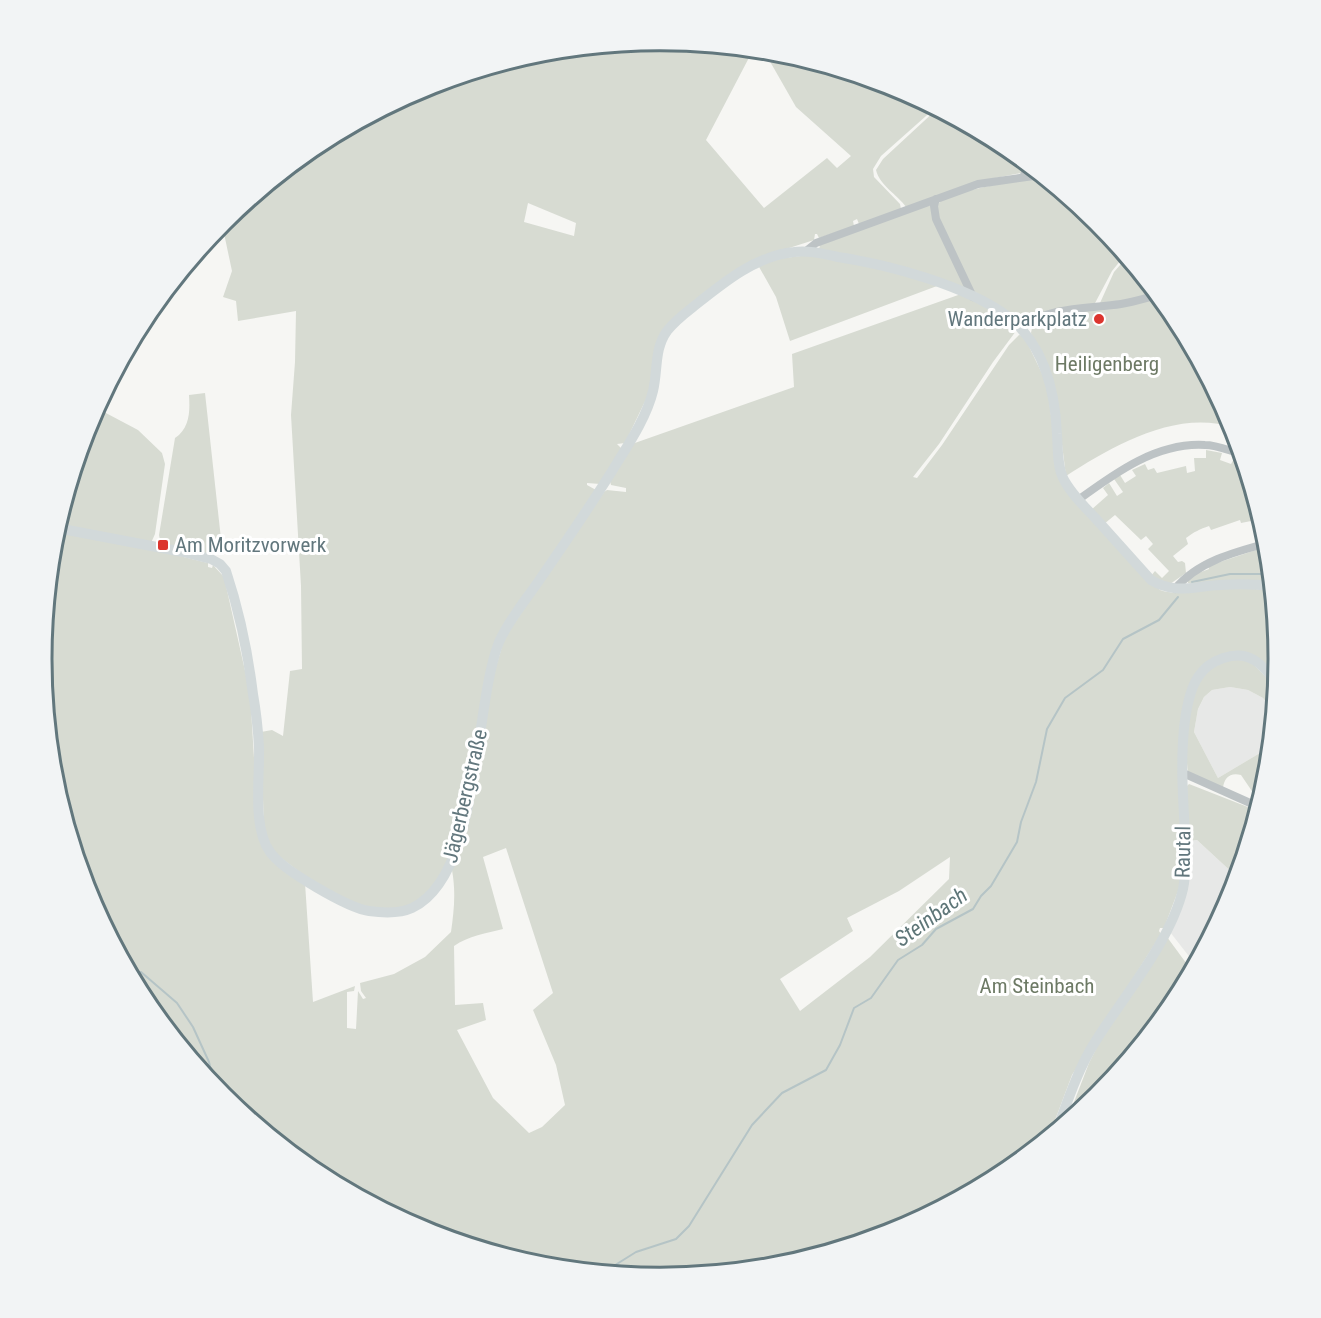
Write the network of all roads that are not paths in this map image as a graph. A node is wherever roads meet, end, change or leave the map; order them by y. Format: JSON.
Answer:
{"nodes":[{"id":1,"x":1025,"y":173,"type":"edge"},
{"id":2,"x":1030,"y":176,"type":"edge"},
{"id":3,"x":1023,"y":177,"type":"junction"},
{"id":4,"x":936,"y":199,"type":"junction"},
{"id":5,"x":806,"y":251,"type":"junction"},
{"id":6,"x":973,"y":297,"type":"junction"},
{"id":7,"x":1149,"y":297,"type":"edge"},
{"id":8,"x":1022,"y":328,"type":"junction"},
{"id":9,"x":1231,"y":451,"type":"edge"},
{"id":10,"x":1078,"y":500,"type":"junction"},
{"id":11,"x":66,"y":530,"type":"edge"},
{"id":12,"x":1258,"y":545,"type":"edge"},
{"id":13,"x":1264,"y":585,"type":"edge"},
{"id":14,"x":1175,"y":589,"type":"junction"},
{"id":15,"x":1268,"y":673,"type":"edge"},
{"id":16,"x":1183,"y":774,"type":"junction"},
{"id":17,"x":1251,"y":804,"type":"edge"},
{"id":18,"x":1063,"y":1114,"type":"edge"}],
"edges":[{"from":1,"to":3,"type":"street"},
{"from":2,"to":3,"type":"street","name":"Jägerbergstraße"},
{"from":3,"to":4,"type":"street","name":"Jägerbergstraße"},
{"from":4,"to":5,"type":"street","name":"Jägerbergstraße"},
{"from":4,"to":6,"type":"street"},
{"from":5,"to":6,"type":"street","name":"Jägerbergstraße"},
{"from":5,"to":11,"type":"street","name":"Jägerbergstraße"},
{"from":6,"to":8,"type":"street","name":"Jägerbergstraße"},
{"from":7,"to":8,"type":"street"},
{"from":8,"to":10,"type":"street","name":"Jägerbergstraße"},
{"from":9,"to":10,"type":"street"},
{"from":10,"to":14,"type":"street","name":"Jägerbergstraße"},
{"from":12,"to":14,"type":"street"},
{"from":13,"to":14,"type":"street"},
{"from":15,"to":16,"type":"street","name":"Rautal"},
{"from":16,"to":17,"type":"street"},
{"from":16,"to":18,"type":"street","name":"Rautal"}]}
